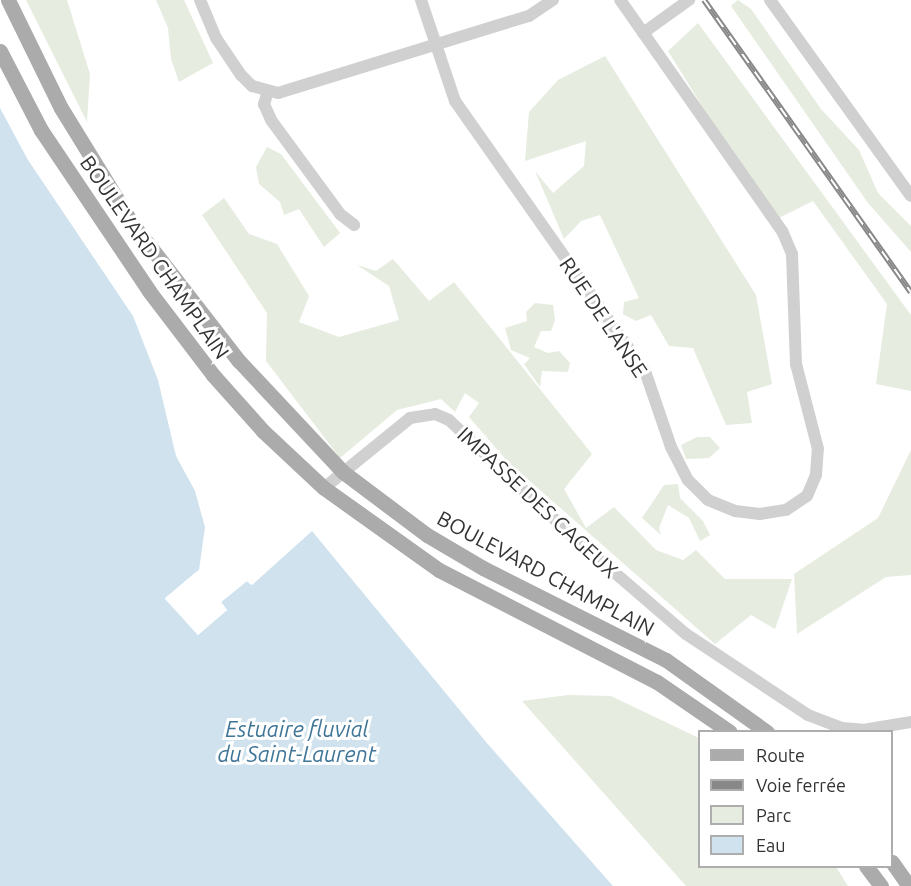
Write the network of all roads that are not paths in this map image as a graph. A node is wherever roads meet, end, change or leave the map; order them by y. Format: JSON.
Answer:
{"nodes":[{"id":1,"x":8,"y":0,"type":"edge"},
{"id":2,"x":200,"y":0,"type":"edge"},
{"id":3,"x":421,"y":0,"type":"edge"},
{"id":4,"x":553,"y":0,"type":"edge"},
{"id":5,"x":620,"y":0,"type":"edge"},
{"id":6,"x":689,"y":0,"type":"edge"},
{"id":7,"x":770,"y":0,"type":"edge"},
{"id":8,"x":643,"y":33,"type":"junction"},
{"id":9,"x":435,"y":44,"type":"junction"},
{"id":10,"x":0,"y":51,"type":"edge"},
{"id":11,"x":268,"y":91,"type":"junction"},
{"id":12,"x":911,"y":196,"type":"edge"},
{"id":13,"x":354,"y":225,"type":"dead end"},
{"id":14,"x":343,"y":472,"type":"junction"},
{"id":15,"x":324,"y":488,"type":"junction"},
{"id":16,"x":911,"y":722,"type":"edge"},
{"id":17,"x":727,"y":730,"type":"edge"},
{"id":18,"x":764,"y":730,"type":"edge"},
{"id":19,"x":893,"y":865,"type":"edge"},
{"id":20,"x":867,"y":868,"type":"edge"},
{"id":21,"x":881,"y":886,"type":"edge"},
{"id":22,"x":909,"y":886,"type":"edge"}],
"edges":[{"from":1,"to":14,"type":"main road","name":"BOULEVARD CHAMPLAIN"},
{"from":2,"to":11,"type":"street"},
{"from":3,"to":9,"type":"street","name":"RUE DE L'ANSE"},
{"from":4,"to":9,"type":"street"},
{"from":5,"to":8,"type":"street","name":"RUE DE L'ANSE"},
{"from":6,"to":8,"type":"street"},
{"from":7,"to":12,"type":"street"},
{"from":8,"to":9,"type":"street","name":"RUE DE L'ANSE"},
{"from":9,"to":11,"type":"street"},
{"from":10,"to":15,"type":"main road","name":"BOULEVARD CHAMPLAIN"},
{"from":11,"to":13,"type":"street"},
{"from":14,"to":15,"type":"street","name":"IMPASSE DES CAGEUX"},
{"from":14,"to":16,"type":"street","name":"IMPASSE DES CAGEUX"},
{"from":14,"to":18,"type":"main road","name":"BOULEVARD CHAMPLAIN"},
{"from":15,"to":17,"type":"main road","name":"BOULEVARD CHAMPLAIN"},
{"from":19,"to":22,"type":"main road"},
{"from":20,"to":21,"type":"main road"}]}
